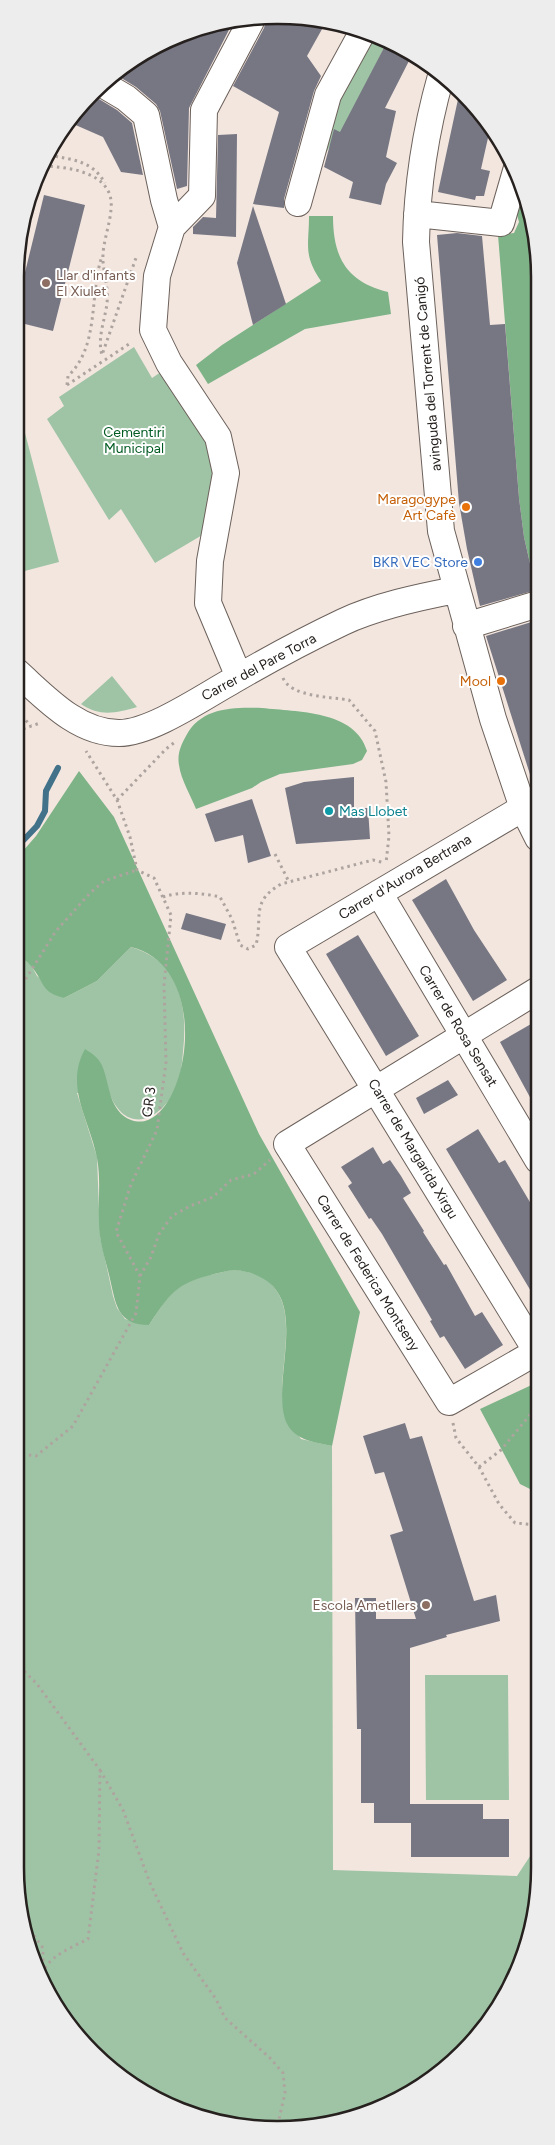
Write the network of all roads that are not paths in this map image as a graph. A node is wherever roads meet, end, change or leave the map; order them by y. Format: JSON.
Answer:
{"nodes":[{"id":1,"x":249,"y":25,"type":"edge"},
{"id":2,"x":359,"y":37,"type":"edge"},
{"id":3,"x":440,"y":82,"type":"edge"},
{"id":4,"x":109,"y":87,"type":"edge"},
{"id":5,"x":513,"y":182,"type":"edge"},
{"id":6,"x":298,"y":203,"type":"dead end"},
{"id":7,"x":417,"y":214,"type":"junction"},
{"id":8,"x":172,"y":227,"type":"junction"},
{"id":9,"x":456,"y":590,"type":"junction"},
{"id":10,"x":531,"y":606,"type":"edge"},
{"id":11,"x":466,"y":626,"type":"junction"},
{"id":12,"x":239,"y":677,"type":"junction"},
{"id":13,"x":24,"y":678,"type":"edge"},
{"id":14,"x":523,"y":808,"type":"junction"},
{"id":15,"x":531,"y":824,"type":"edge"},
{"id":16,"x":388,"y":879,"type":"junction"},
{"id":17,"x":288,"y":947,"type":"joint"},
{"id":18,"x":531,"y":994,"type":"edge"},
{"id":19,"x":463,"y":1036,"type":"junction"},
{"id":20,"x":377,"y":1089,"type":"junction"},
{"id":21,"x":531,"y":1148,"type":"edge"},
{"id":22,"x":531,"y":1342,"type":"edge"},
{"id":23,"x":531,"y":1355,"type":"edge"}],
"edges":[{"from":1,"to":8,"type":"street"},
{"from":2,"to":6,"type":"street"},
{"from":3,"to":7,"type":"street","name":"avinguda del Torrent de Canigó"},
{"from":4,"to":8,"type":"street"},
{"from":5,"to":7,"type":"street"},
{"from":7,"to":9,"type":"street","name":"avinguda del Torrent de Canigó"},
{"from":8,"to":12,"type":"street"},
{"from":9,"to":11,"type":"street","name":"avinguda del Torrent de Canigó"},
{"from":9,"to":12,"type":"street","name":"Carrer del Pare Torra"},
{"from":10,"to":11,"type":"street"},
{"from":11,"to":14,"type":"street","name":"avinguda del Torrent de Canigó"},
{"from":12,"to":13,"type":"street","name":"Carrer del Pare Torra"},
{"from":14,"to":15,"type":"street","name":"avinguda del Torrent de Canigó"},
{"from":14,"to":16,"type":"street","name":"Carrer d'Aurora Bertrana"},
{"from":16,"to":17,"type":"street","name":"Carrer d'Aurora Bertrana"},
{"from":16,"to":19,"type":"street","name":"Carrer de Rosa Sensat"},
{"from":17,"to":20,"type":"street","name":"Carrer de Margarida Xirgu"},
{"from":18,"to":19,"type":"street"},
{"from":19,"to":20,"type":"street"},
{"from":19,"to":21,"type":"street","name":"Carrer de Rosa Sensat"},
{"from":20,"to":22,"type":"street","name":"Carrer de Margarida Xirgu"},
{"from":20,"to":23,"type":"street","name":"Carrer de Federica Montseny"}]}
